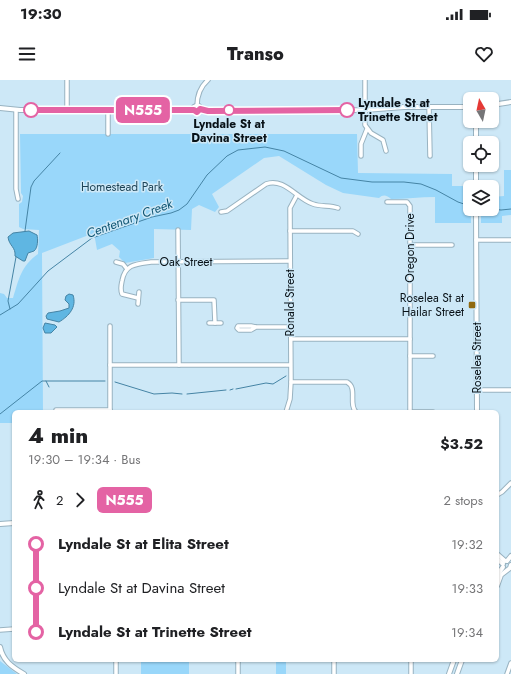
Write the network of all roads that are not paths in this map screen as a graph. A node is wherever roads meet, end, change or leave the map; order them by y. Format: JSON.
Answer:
{"nodes":[{"id":1,"x":67,"y":80,"type":"edge"},
{"id":2,"x":208,"y":80,"type":"edge"},
{"id":3,"x":365,"y":80,"type":"edge"},
{"id":4,"x":511,"y":99,"type":"edge"},
{"id":5,"x":511,"y":102,"type":"edge"},
{"id":6,"x":503,"y":103,"type":"junction"},
{"id":7,"x":499,"y":104,"type":"edge"},
{"id":8,"x":429,"y":106,"type":"junction"},
{"id":9,"x":463,"y":106,"type":"edge"},
{"id":10,"x":198,"y":107,"type":"junction"},
{"id":11,"x":0,"y":108,"type":"edge"},
{"id":12,"x":16,"y":110,"type":"junction"},
{"id":13,"x":67,"y":110,"type":"junction"},
{"id":14,"x":108,"y":110,"type":"junction"},
{"id":15,"x":365,"y":110,"type":"junction"},
{"id":16,"x":367,"y":129,"type":"junction"},
{"id":17,"x":108,"y":134,"type":"dead end"},
{"id":18,"x":386,"y":151,"type":"dead end"},
{"id":19,"x":361,"y":156,"type":"dead end"},
{"id":20,"x":430,"y":156,"type":"dead end"},
{"id":21,"x":297,"y":195,"type":"junction"},
{"id":22,"x":18,"y":199,"type":"dead end"},
{"id":23,"x":387,"y":202,"type":"dead end"},
{"id":24,"x":338,"y":208,"type":"dead end"},
{"id":25,"x":221,"y":212,"type":"dead end"},
{"id":26,"x":476,"y":216,"type":"edge"},
{"id":27,"x":178,"y":230,"type":"dead end"},
{"id":28,"x":290,"y":231,"type":"junction"},
{"id":29,"x":358,"y":234,"type":"dead end"},
{"id":30,"x":476,"y":240,"type":"junction"},
{"id":31,"x":511,"y":240,"type":"edge"},
{"id":32,"x":410,"y":245,"type":"junction"},
{"id":33,"x":452,"y":245,"type":"dead end"},
{"id":34,"x":290,"y":261,"type":"junction"},
{"id":35,"x":116,"y":262,"type":"dead end"},
{"id":36,"x":178,"y":262,"type":"junction"},
{"id":37,"x":127,"y":269,"type":"junction"},
{"id":38,"x":138,"y":292,"type":"dead end"},
{"id":39,"x":138,"y":298,"type":"junction"},
{"id":40,"x":178,"y":300,"type":"junction"},
{"id":41,"x":410,"y":300,"type":"junction"},
{"id":42,"x":433,"y":300,"type":"dead end"},
{"id":43,"x":138,"y":304,"type":"dead end"},
{"id":44,"x":209,"y":323,"type":"dead end"},
{"id":45,"x":215,"y":323,"type":"junction"},
{"id":46,"x":221,"y":323,"type":"dead end"},
{"id":47,"x":110,"y":326,"type":"dead end"},
{"id":48,"x":256,"y":327,"type":"dead end"},
{"id":49,"x":290,"y":327,"type":"junction"},
{"id":50,"x":291,"y":339,"type":"junction"},
{"id":51,"x":410,"y":339,"type":"junction"},
{"id":52,"x":410,"y":356,"type":"junction"},
{"id":53,"x":433,"y":356,"type":"dead end"},
{"id":54,"x":290,"y":364,"type":"junction"},
{"id":55,"x":110,"y":365,"type":"junction"},
{"id":56,"x":179,"y":365,"type":"junction"},
{"id":57,"x":291,"y":382,"type":"junction"},
{"id":58,"x":477,"y":390,"type":"junction"},
{"id":59,"x":511,"y":390,"type":"edge"},
{"id":60,"x":110,"y":410,"type":"edge"},
{"id":61,"x":287,"y":410,"type":"edge"},
{"id":62,"x":355,"y":410,"type":"edge"},
{"id":63,"x":410,"y":410,"type":"edge"},
{"id":64,"x":477,"y":410,"type":"edge"},
{"id":65,"x":511,"y":483,"type":"edge"},
{"id":66,"x":499,"y":494,"type":"edge"},
{"id":67,"x":0,"y":524,"type":"edge"},
{"id":68,"x":12,"y":524,"type":"edge"},
{"id":69,"x":511,"y":556,"type":"edge"},
{"id":70,"x":499,"y":557,"type":"edge"},
{"id":71,"x":499,"y":560,"type":"edge"},
{"id":72,"x":504,"y":563,"type":"junction"},
{"id":73,"x":511,"y":565,"type":"edge"},
{"id":74,"x":508,"y":569,"type":"junction"},
{"id":75,"x":499,"y":572,"type":"edge"},
{"id":76,"x":499,"y":580,"type":"edge"},
{"id":77,"x":12,"y":629,"type":"edge"},
{"id":78,"x":0,"y":630,"type":"edge"},
{"id":79,"x":0,"y":647,"type":"edge"},
{"id":80,"x":1,"y":654,"type":"edge"},
{"id":81,"x":116,"y":662,"type":"edge"},
{"id":82,"x":238,"y":662,"type":"edge"},
{"id":83,"x":334,"y":662,"type":"edge"},
{"id":84,"x":411,"y":662,"type":"edge"},
{"id":85,"x":453,"y":662,"type":"edge"},
{"id":86,"x":461,"y":662,"type":"edge"},
{"id":87,"x":511,"y":663,"type":"edge"},
{"id":88,"x":24,"y":674,"type":"edge"},
{"id":89,"x":116,"y":674,"type":"edge"},
{"id":90,"x":238,"y":674,"type":"edge"},
{"id":91,"x":334,"y":674,"type":"edge"},
{"id":92,"x":411,"y":674,"type":"edge"},
{"id":93,"x":449,"y":674,"type":"edge"},
{"id":94,"x":457,"y":674,"type":"edge"},
{"id":95,"x":507,"y":674,"type":"edge"}],
"edges":[{"from":1,"to":13,"type":"street"},
{"from":2,"to":10,"type":"street"},
{"from":3,"to":15,"type":"street"},
{"from":4,"to":6,"type":"street"},
{"from":5,"to":6,"type":"street"},
{"from":6,"to":7,"type":"street"},
{"from":8,"to":9,"type":"street"},
{"from":8,"to":15,"type":"street"},
{"from":8,"to":20,"type":"street"},
{"from":10,"to":14,"type":"street"},
{"from":10,"to":15,"type":"street"},
{"from":11,"to":12,"type":"street"},
{"from":12,"to":13,"type":"street"},
{"from":12,"to":22,"type":"street"},
{"from":13,"to":14,"type":"street"},
{"from":14,"to":17,"type":"street"},
{"from":15,"to":16,"type":"street"},
{"from":16,"to":18,"type":"street"},
{"from":16,"to":19,"type":"street"},
{"from":21,"to":24,"type":"street"},
{"from":21,"to":25,"type":"street"},
{"from":21,"to":28,"type":"street","name":"Ronald Street"},
{"from":23,"to":32,"type":"street","name":"Oregon Drive"},
{"from":26,"to":30,"type":"street","name":"Roselea Street"},
{"from":27,"to":36,"type":"street"},
{"from":28,"to":29,"type":"street"},
{"from":28,"to":34,"type":"street","name":"Ronald Street"},
{"from":30,"to":31,"type":"street"},
{"from":30,"to":58,"type":"street","name":"Roselea Street"},
{"from":32,"to":33,"type":"street"},
{"from":32,"to":41,"type":"street","name":"Oregon Drive"},
{"from":34,"to":36,"type":"street","name":"Oak Street"},
{"from":34,"to":49,"type":"street","name":"Ronald Street"},
{"from":35,"to":37,"type":"street"},
{"from":36,"to":37,"type":"street","name":"Oak Street"},
{"from":36,"to":40,"type":"street"},
{"from":37,"to":39,"type":"street"},
{"from":38,"to":39,"type":"street"},
{"from":39,"to":43,"type":"street"},
{"from":40,"to":45,"type":"street"},
{"from":40,"to":56,"type":"street"},
{"from":41,"to":42,"type":"street"},
{"from":41,"to":51,"type":"street","name":"Oregon Drive"},
{"from":44,"to":45,"type":"street"},
{"from":45,"to":46,"type":"street"},
{"from":47,"to":55,"type":"street"},
{"from":48,"to":49,"type":"street"},
{"from":49,"to":50,"type":"street","name":"Ronald Street"},
{"from":50,"to":51,"type":"street"},
{"from":50,"to":54,"type":"street","name":"Ronald Street"},
{"from":51,"to":52,"type":"street","name":"Oregon Drive"},
{"from":52,"to":53,"type":"street"},
{"from":52,"to":63,"type":"street","name":"Oregon Drive"},
{"from":54,"to":56,"type":"street"},
{"from":54,"to":57,"type":"street","name":"Ronald Street"},
{"from":55,"to":56,"type":"street"},
{"from":55,"to":60,"type":"street"},
{"from":57,"to":61,"type":"street","name":"Ronald Street"},
{"from":57,"to":62,"type":"street"},
{"from":58,"to":59,"type":"street"},
{"from":58,"to":64,"type":"street","name":"Roselea Street"},
{"from":65,"to":66,"type":"street"},
{"from":67,"to":68,"type":"street"},
{"from":69,"to":72,"type":"street"},
{"from":70,"to":72,"type":"street"},
{"from":71,"to":72,"type":"street"},
{"from":72,"to":73,"type":"street"},
{"from":72,"to":74,"type":"street"},
{"from":72,"to":75,"type":"street"},
{"from":73,"to":74,"type":"street"},
{"from":74,"to":76,"type":"street"},
{"from":77,"to":78,"type":"street"},
{"from":79,"to":80,"type":"street"},
{"from":80,"to":88,"type":"street"},
{"from":81,"to":89,"type":"street"},
{"from":82,"to":90,"type":"street"},
{"from":83,"to":91,"type":"street"},
{"from":84,"to":92,"type":"street"},
{"from":85,"to":93,"type":"street"},
{"from":86,"to":94,"type":"street"},
{"from":87,"to":95,"type":"street"}]}
